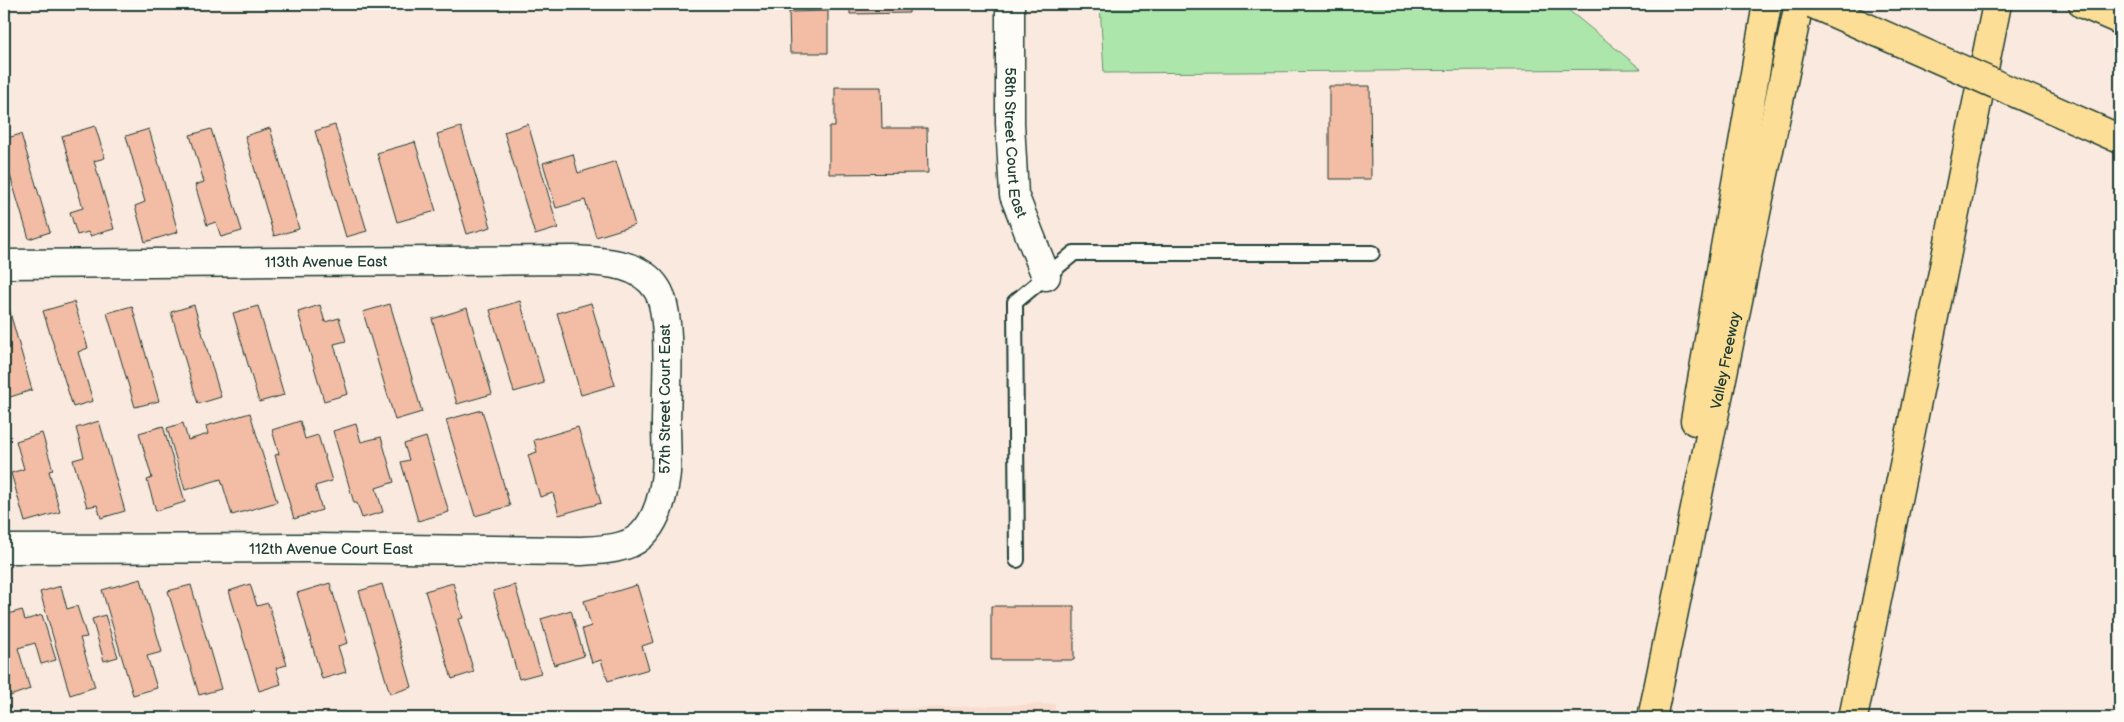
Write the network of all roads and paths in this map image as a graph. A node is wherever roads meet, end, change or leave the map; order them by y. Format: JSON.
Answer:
{"nodes":[{"id":1,"x":1010,"y":4,"type":"edge"},
{"id":2,"x":1767,"y":4,"type":"edge"},
{"id":3,"x":1799,"y":4,"type":"edge"},
{"id":4,"x":1813,"y":4,"type":"edge"},
{"id":5,"x":1998,"y":4,"type":"edge"},
{"id":6,"x":2083,"y":4,"type":"edge"},
{"id":7,"x":2120,"y":20,"type":"edge"},
{"id":8,"x":2120,"y":139,"type":"edge"},
{"id":9,"x":1372,"y":254,"type":"dead end"},
{"id":10,"x":4,"y":264,"type":"edge"},
{"id":11,"x":1046,"y":276,"type":"junction"},
{"id":12,"x":647,"y":277,"type":"joint"},
{"id":13,"x":650,"y":524,"type":"joint"},
{"id":14,"x":4,"y":549,"type":"edge"},
{"id":15,"x":1017,"y":560,"type":"dead end"},
{"id":16,"x":1646,"y":718,"type":"edge"},
{"id":17,"x":1652,"y":718,"type":"edge"},
{"id":18,"x":1853,"y":718,"type":"edge"}],
"edges":[{"from":1,"to":11,"type":"street","name":"58th Street Court East"},
{"from":2,"to":16,"type":"highway"},
{"from":3,"to":17,"type":"highway","name":"Valley Freeway"},
{"from":4,"to":8,"type":"highway","bridge":true},
{"from":5,"to":18,"type":"highway"},
{"from":6,"to":7,"type":"highway"},
{"from":9,"to":11,"type":"lane"},
{"from":10,"to":12,"type":"street","name":"113th Avenue East"},
{"from":11,"to":15,"type":"lane"},
{"from":12,"to":13,"type":"street","name":"57th Street Court East"},
{"from":13,"to":14,"type":"street","name":"112th Avenue Court East"}]}
